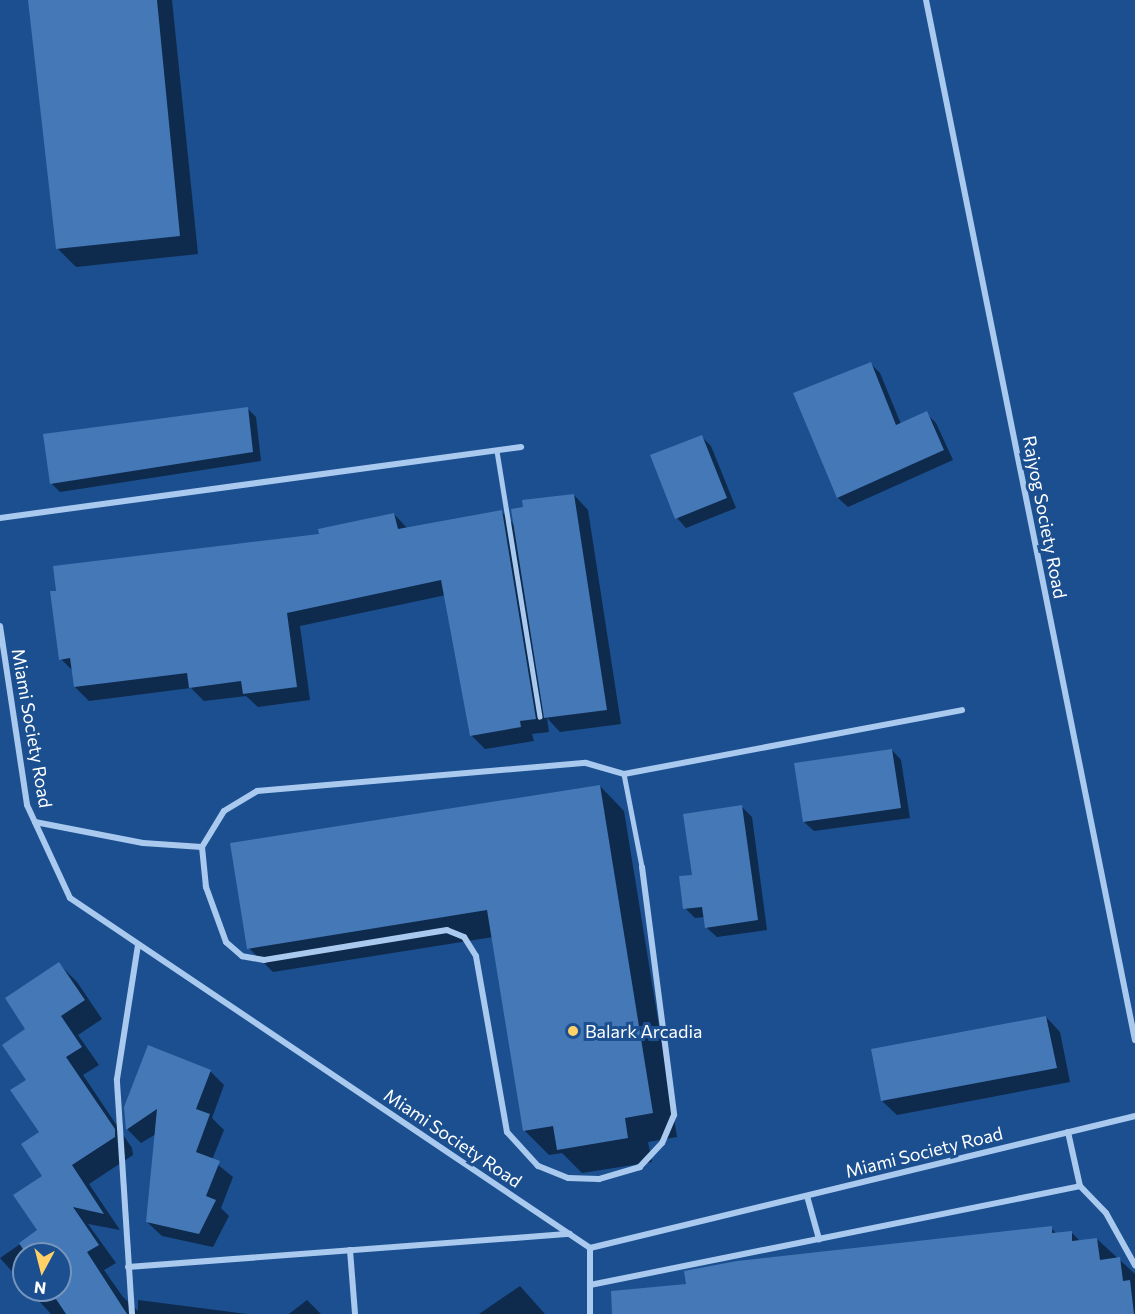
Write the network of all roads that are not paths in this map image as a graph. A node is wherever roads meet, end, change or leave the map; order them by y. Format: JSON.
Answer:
{"nodes":[{"id":1,"x":926,"y":0,"type":"edge"},
{"id":2,"x":521,"y":447,"type":"dead end"},
{"id":3,"x":497,"y":451,"type":"junction"},
{"id":4,"x":0,"y":518,"type":"edge"},
{"id":5,"x":0,"y":626,"type":"edge"},
{"id":6,"x":962,"y":710,"type":"dead end"},
{"id":7,"x":540,"y":717,"type":"dead end"},
{"id":8,"x":624,"y":774,"type":"junction"},
{"id":9,"x":35,"y":822,"type":"junction"},
{"id":10,"x":202,"y":847,"type":"junction"},
{"id":11,"x":642,"y":867,"type":"joint"},
{"id":12,"x":138,"y":945,"type":"junction"},
{"id":13,"x":1135,"y":1040,"type":"edge"},
{"id":14,"x":1135,"y":1116,"type":"edge"},
{"id":15,"x":1068,"y":1132,"type":"junction"},
{"id":16,"x":1080,"y":1186,"type":"junction"},
{"id":17,"x":807,"y":1196,"type":"junction"},
{"id":18,"x":570,"y":1234,"type":"junction"},
{"id":19,"x":819,"y":1239,"type":"junction"},
{"id":20,"x":590,"y":1248,"type":"junction"},
{"id":21,"x":350,"y":1250,"type":"junction"},
{"id":22,"x":1135,"y":1265,"type":"edge"},
{"id":23,"x":128,"y":1267,"type":"junction"},
{"id":24,"x":590,"y":1285,"type":"junction"},
{"id":25,"x":132,"y":1314,"type":"edge"},
{"id":26,"x":356,"y":1314,"type":"edge"},
{"id":27,"x":590,"y":1314,"type":"edge"}],
"edges":[{"from":1,"to":13,"type":"street","name":"Rajyog Society Road"},
{"from":2,"to":3,"type":"street"},
{"from":3,"to":4,"type":"street"},
{"from":3,"to":7,"type":"lane"},
{"from":5,"to":9,"type":"street","name":"Miami Society Road"},
{"from":6,"to":8,"type":"street"},
{"from":8,"to":10,"type":"street"},
{"from":8,"to":11,"type":"lane"},
{"from":9,"to":10,"type":"street"},
{"from":9,"to":12,"type":"street","name":"Miami Society Road"},
{"from":10,"to":11,"type":"street"},
{"from":12,"to":18,"type":"street","name":"Miami Society Road"},
{"from":12,"to":23,"type":"street"},
{"from":14,"to":15,"type":"street","name":"Miami Society Road"},
{"from":15,"to":16,"type":"street"},
{"from":15,"to":17,"type":"street","name":"Miami Society Road"},
{"from":16,"to":19,"type":"street"},
{"from":16,"to":22,"type":"street"},
{"from":17,"to":19,"type":"street"},
{"from":17,"to":20,"type":"street","name":"Miami Society Road"},
{"from":18,"to":20,"type":"street","name":"Miami Society Road"},
{"from":18,"to":21,"type":"street"},
{"from":19,"to":24,"type":"street"},
{"from":20,"to":24,"type":"street"},
{"from":21,"to":23,"type":"street"},
{"from":21,"to":26,"type":"street"},
{"from":23,"to":25,"type":"street"},
{"from":24,"to":27,"type":"street"}]}
